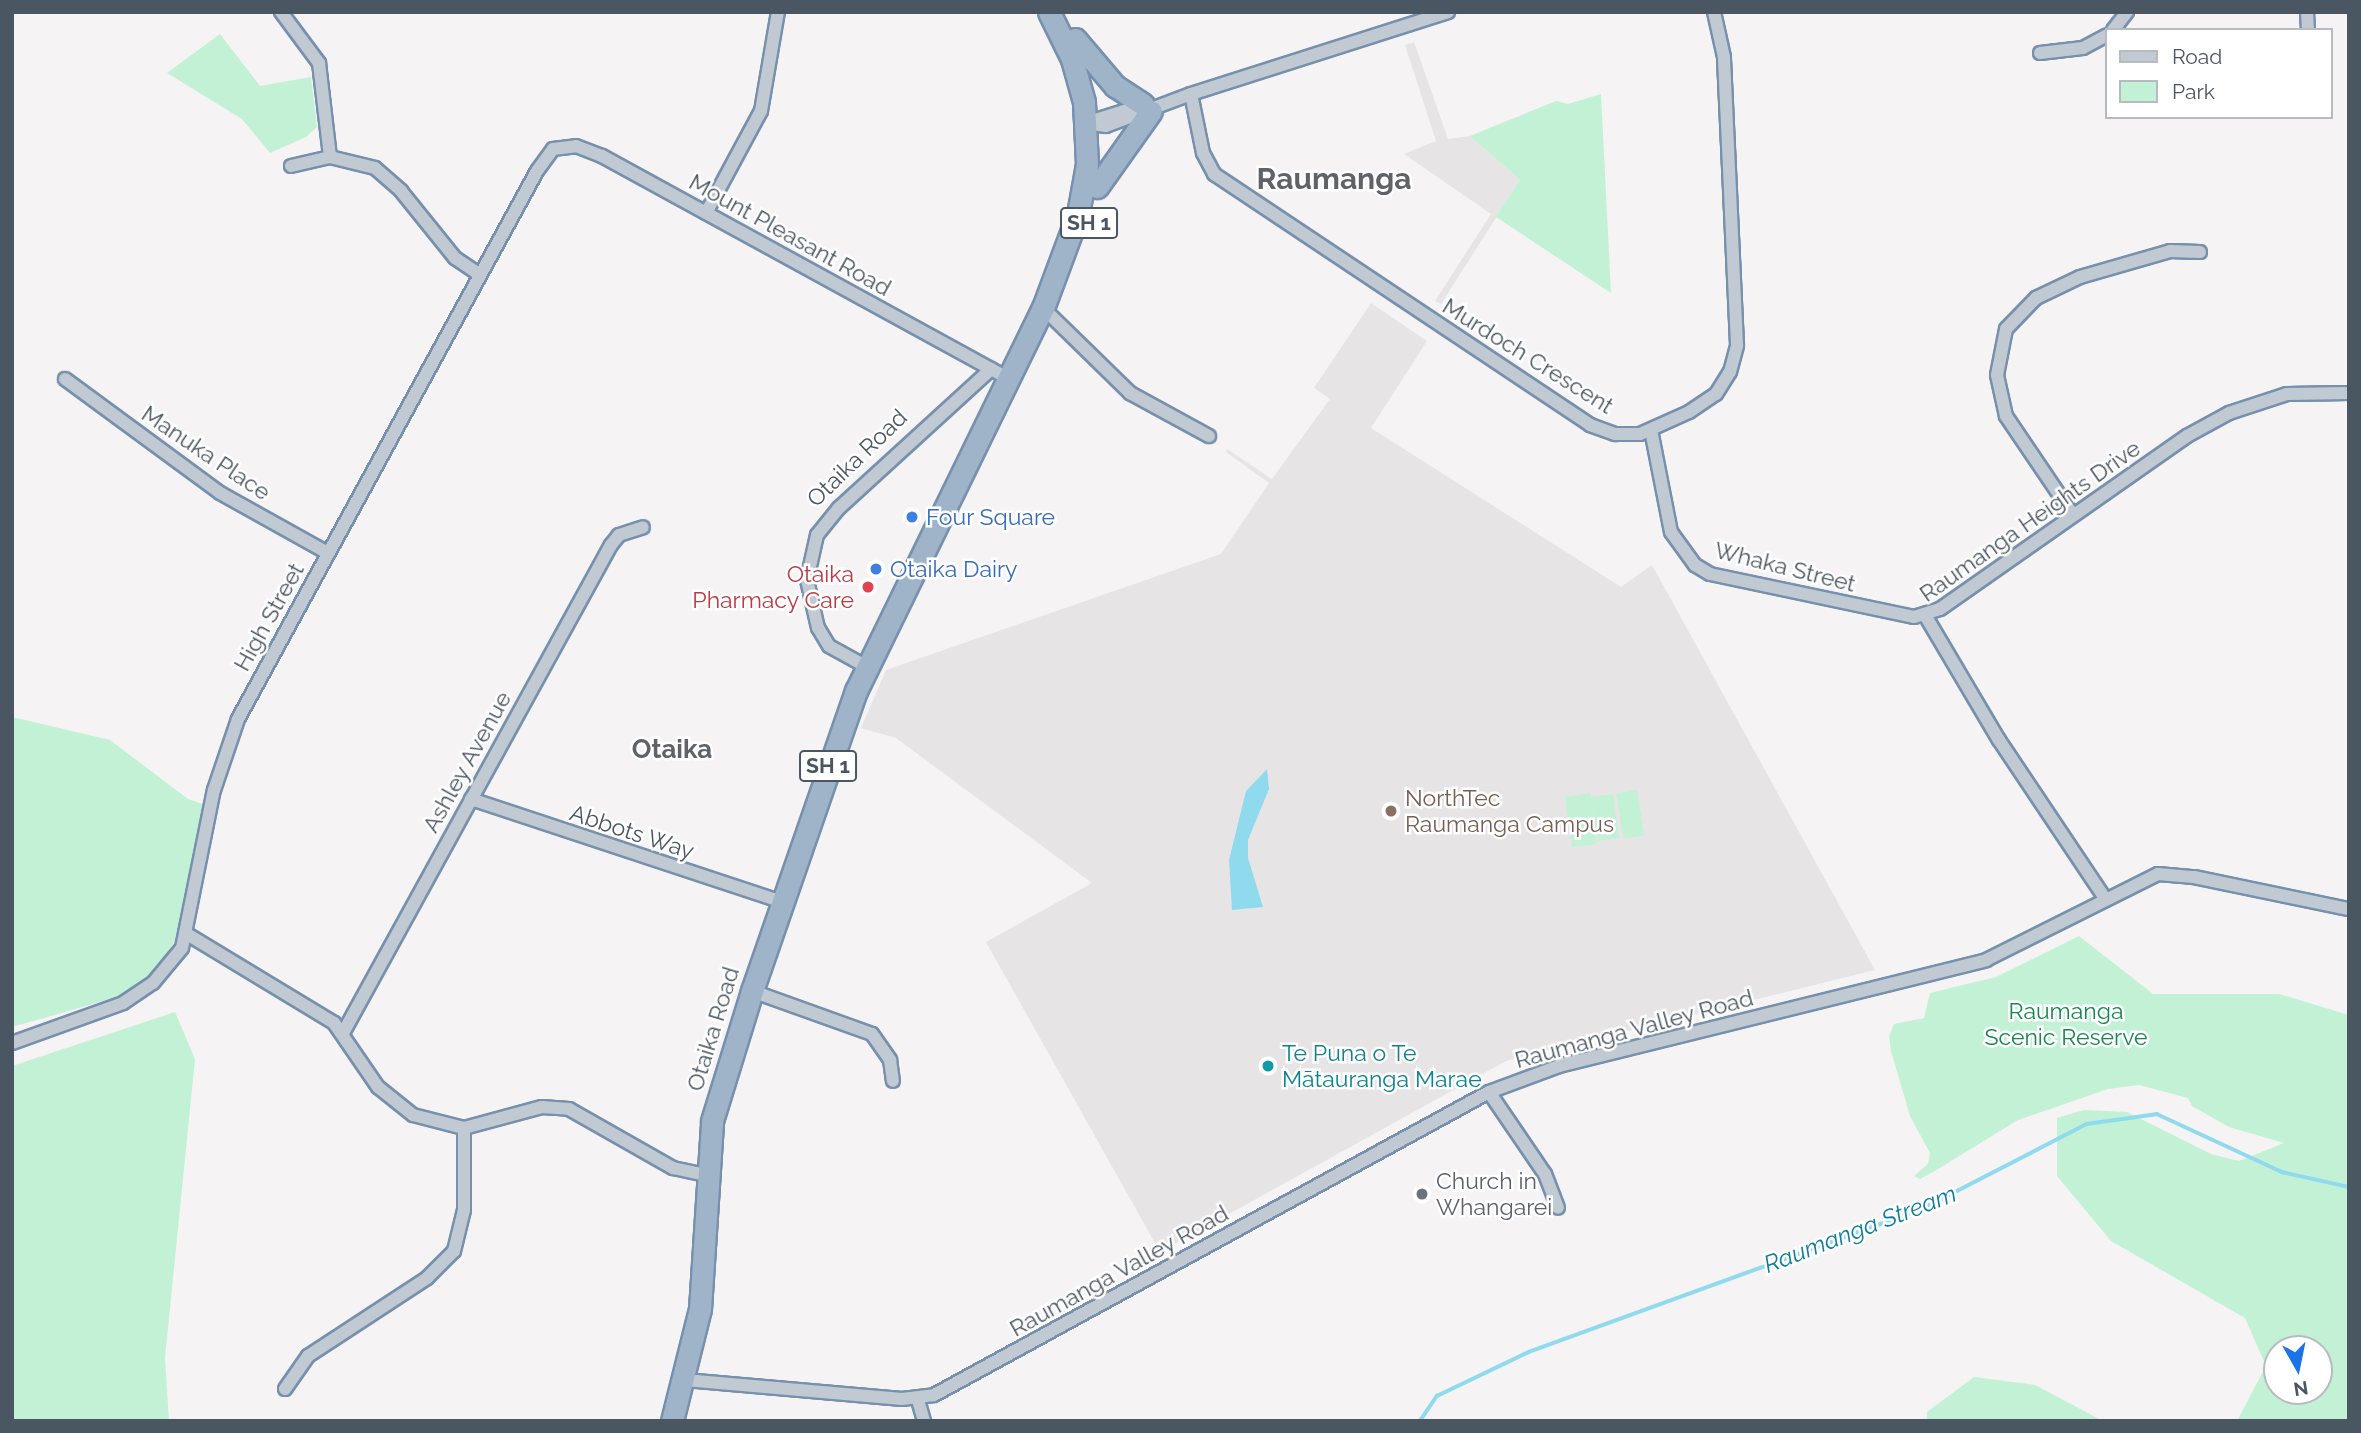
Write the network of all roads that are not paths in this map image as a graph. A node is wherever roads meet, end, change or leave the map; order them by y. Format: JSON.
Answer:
{"nodes":[{"id":1,"x":281,"y":12,"type":"edge"},
{"id":2,"x":778,"y":12,"type":"edge"},
{"id":3,"x":1049,"y":12,"type":"edge"},
{"id":4,"x":1062,"y":12,"type":"edge"},
{"id":5,"x":1714,"y":12,"type":"edge"},
{"id":6,"x":2127,"y":12,"type":"edge"},
{"id":7,"x":1445,"y":13,"type":"edge"},
{"id":8,"x":2115,"y":28,"type":"edge"},
{"id":9,"x":2106,"y":36,"type":"edge"},
{"id":10,"x":1075,"y":39,"type":"junction"},
{"id":11,"x":2040,"y":53,"type":"dead end"},
{"id":12,"x":1191,"y":94,"type":"junction"},
{"id":13,"x":1154,"y":106,"type":"junction"},
{"id":14,"x":1095,"y":122,"type":"junction"},
{"id":15,"x":548,"y":154,"type":"joint"},
{"id":16,"x":330,"y":157,"type":"junction"},
{"id":17,"x":291,"y":166,"type":"dead end"},
{"id":18,"x":1097,"y":187,"type":"junction"},
{"id":19,"x":706,"y":213,"type":"junction"},
{"id":20,"x":2200,"y":252,"type":"dead end"},
{"id":21,"x":480,"y":275,"type":"junction"},
{"id":22,"x":1043,"y":308,"type":"junction"},
{"id":23,"x":1000,"y":374,"type":"junction"},
{"id":24,"x":65,"y":379,"type":"dead end"},
{"id":25,"x":2349,"y":393,"type":"edge"},
{"id":26,"x":1651,"y":430,"type":"junction"},
{"id":27,"x":1209,"y":436,"type":"dead end"},
{"id":28,"x":2073,"y":515,"type":"junction"},
{"id":29,"x":643,"y":527,"type":"dead end"},
{"id":30,"x":328,"y":553,"type":"junction"},
{"id":31,"x":1925,"y":615,"type":"junction"},
{"id":32,"x":867,"y":667,"type":"junction"},
{"id":33,"x":471,"y":799,"type":"junction"},
{"id":34,"x":2106,"y":900,"type":"junction"},
{"id":35,"x":782,"y":902,"type":"junction"},
{"id":36,"x":2349,"y":909,"type":"edge"},
{"id":37,"x":187,"y":934,"type":"junction"},
{"id":38,"x":751,"y":991,"type":"junction"},
{"id":39,"x":343,"y":1033,"type":"junction"},
{"id":40,"x":12,"y":1043,"type":"edge"},
{"id":41,"x":893,"y":1081,"type":"dead end"},
{"id":42,"x":1489,"y":1092,"type":"junction"},
{"id":43,"x":464,"y":1128,"type":"junction"},
{"id":44,"x":705,"y":1175,"type":"junction"},
{"id":45,"x":1558,"y":1208,"type":"dead end"},
{"id":46,"x":685,"y":1380,"type":"junction"},
{"id":47,"x":285,"y":1389,"type":"dead end"},
{"id":48,"x":918,"y":1400,"type":"junction"},
{"id":49,"x":672,"y":1421,"type":"edge"},
{"id":50,"x":924,"y":1421,"type":"edge"}],
"edges":[{"from":1,"to":16,"type":"street"},
{"from":2,"to":19,"type":"street"},
{"from":3,"to":14,"type":"highway","name":"Otaika Road","number":"SH 1"},
{"from":4,"to":10,"type":"highway","name":"Otaika Road","number":"SH 1"},
{"from":5,"to":26,"type":"street","name":"Murdoch Crescent"},
{"from":6,"to":8,"type":"street"},
{"from":7,"to":12,"type":"street"},
{"from":9,"to":11,"type":"street"},
{"from":10,"to":13,"type":"highway"},
{"from":10,"to":14,"type":"highway","name":"Otaika Road","number":"SH 1"},
{"from":12,"to":13,"type":"street"},
{"from":12,"to":26,"type":"street","name":"Murdoch Crescent"},
{"from":13,"to":14,"type":"street"},
{"from":13,"to":18,"type":"highway"},
{"from":14,"to":18,"type":"highway","name":"Otaika Road","number":"SH 1"},
{"from":14,"to":22,"type":"highway","name":"Otaika Road","number":"SH 1"},
{"from":15,"to":19,"type":"street","name":"Mount Pleasant Road"},
{"from":15,"to":21,"type":"street","name":"High Street"},
{"from":16,"to":17,"type":"street"},
{"from":16,"to":21,"type":"street"},
{"from":18,"to":22,"type":"highway","name":"Otaika Road","number":"SH 1"},
{"from":19,"to":23,"type":"street","name":"Mount Pleasant Road"},
{"from":20,"to":28,"type":"street"},
{"from":21,"to":30,"type":"street","name":"High Street"},
{"from":22,"to":23,"type":"highway","name":"Otaika Road","number":"SH 1"},
{"from":22,"to":27,"type":"street"},
{"from":23,"to":32,"type":"highway","name":"Otaika Road","number":"SH 1"},
{"from":23,"to":32,"type":"street","name":"Otaika Road"},
{"from":24,"to":30,"type":"street","name":"Manuka Place"},
{"from":25,"to":28,"type":"street","name":"Raumanga Heights Drive"},
{"from":26,"to":31,"type":"street","name":"Whaka Street"},
{"from":28,"to":31,"type":"street","name":"Raumanga Heights Drive"},
{"from":29,"to":33,"type":"street","name":"Ashley Avenue"},
{"from":30,"to":37,"type":"street","name":"High Street"},
{"from":31,"to":34,"type":"street","name":"Raumanga Heights Drive"},
{"from":32,"to":35,"type":"highway","name":"Otaika Road","number":"SH 1"},
{"from":33,"to":35,"type":"street","name":"Abbots Way"},
{"from":33,"to":39,"type":"street","name":"Ashley Avenue"},
{"from":34,"to":36,"type":"street","name":"Raumanga Valley Road"},
{"from":34,"to":42,"type":"street","name":"Raumanga Valley Road"},
{"from":35,"to":38,"type":"highway","name":"Otaika Road","number":"SH 1"},
{"from":37,"to":39,"type":"street"},
{"from":37,"to":40,"type":"street","name":"High Street"},
{"from":38,"to":41,"type":"street"},
{"from":38,"to":44,"type":"highway","name":"Otaika Road","number":"SH 1"},
{"from":39,"to":43,"type":"street"},
{"from":42,"to":45,"type":"street"},
{"from":42,"to":48,"type":"street","name":"Raumanga Valley Road"},
{"from":43,"to":44,"type":"street"},
{"from":43,"to":47,"type":"street"},
{"from":44,"to":46,"type":"highway","name":"Otaika Road","number":"SH 1"},
{"from":46,"to":48,"type":"street","name":"Raumanga Valley Road"},
{"from":46,"to":49,"type":"highway","name":"Otaika Road","number":"SH 1"},
{"from":48,"to":50,"type":"street"}]}
